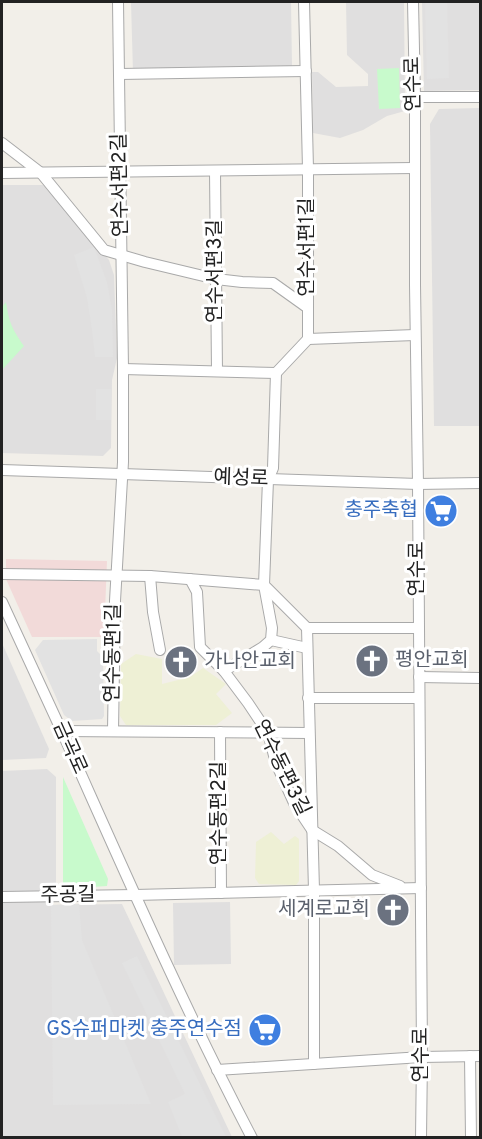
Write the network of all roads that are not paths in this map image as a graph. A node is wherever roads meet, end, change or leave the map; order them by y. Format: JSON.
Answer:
{"nodes":[{"id":1,"x":118,"y":2,"type":"edge"},
{"id":2,"x":304,"y":2,"type":"edge"},
{"id":3,"x":412,"y":2,"type":"edge"},
{"id":4,"x":306,"y":71,"type":"junction"},
{"id":5,"x":120,"y":74,"type":"junction"},
{"id":6,"x":415,"y":97,"type":"junction"},
{"id":7,"x":480,"y":97,"type":"edge"},
{"id":8,"x":2,"y":143,"type":"edge"},
{"id":9,"x":414,"y":168,"type":"junction"},
{"id":10,"x":308,"y":169,"type":"junction"},
{"id":11,"x":215,"y":171,"type":"junction"},
{"id":12,"x":121,"y":172,"type":"junction"},
{"id":13,"x":2,"y":173,"type":"edge"},
{"id":14,"x":41,"y":173,"type":"junction"},
{"id":15,"x":122,"y":257,"type":"junction"},
{"id":16,"x":216,"y":279,"type":"junction"},
{"id":17,"x":308,"y":308,"type":"junction"},
{"id":18,"x":416,"y":335,"type":"junction"},
{"id":19,"x":308,"y":339,"type":"junction"},
{"id":20,"x":123,"y":369,"type":"junction"},
{"id":21,"x":217,"y":371,"type":"junction"},
{"id":22,"x":276,"y":373,"type":"junction"},
{"id":23,"x":2,"y":470,"type":"edge"},
{"id":24,"x":123,"y":474,"type":"junction"},
{"id":25,"x":268,"y":480,"type":"junction"},
{"id":26,"x":480,"y":483,"type":"edge"},
{"id":27,"x":418,"y":484,"type":"junction"},
{"id":28,"x":2,"y":574,"type":"edge"},
{"id":29,"x":116,"y":575,"type":"junction"},
{"id":30,"x":150,"y":576,"type":"junction"},
{"id":31,"x":190,"y":579,"type":"junction"},
{"id":32,"x":264,"y":585,"type":"junction"},
{"id":33,"x":2,"y":602,"type":"edge"},
{"id":34,"x":307,"y":628,"type":"junction"},
{"id":35,"x":418,"y":628,"type":"junction"},
{"id":36,"x":271,"y":640,"type":"junction"},
{"id":37,"x":307,"y":648,"type":"junction"},
{"id":38,"x":160,"y":650,"type":"dead end"},
{"id":39,"x":224,"y":671,"type":"junction"},
{"id":40,"x":419,"y":677,"type":"junction"},
{"id":41,"x":480,"y":678,"type":"edge"},
{"id":42,"x":308,"y":698,"type":"junction"},
{"id":43,"x":419,"y":698,"type":"junction"},
{"id":44,"x":62,"y":731,"type":"junction"},
{"id":45,"x":113,"y":731,"type":"junction"},
{"id":46,"x":220,"y":732,"type":"junction"},
{"id":47,"x":268,"y":733,"type":"junction"},
{"id":48,"x":309,"y":733,"type":"junction"},
{"id":49,"x":312,"y":830,"type":"junction"},
{"id":50,"x":407,"y":888,"type":"junction"},
{"id":51,"x":421,"y":888,"type":"junction"},
{"id":52,"x":314,"y":890,"type":"junction"},
{"id":53,"x":221,"y":893,"type":"junction"},
{"id":54,"x":135,"y":895,"type":"junction"},
{"id":55,"x":2,"y":897,"type":"edge"},
{"id":56,"x":475,"y":1056,"type":"edge"},
{"id":57,"x":422,"y":1057,"type":"junction"},
{"id":58,"x":314,"y":1064,"type":"junction"},
{"id":59,"x":217,"y":1070,"type":"junction"},
{"id":60,"x":252,"y":1137,"type":"edge"},
{"id":61,"x":422,"y":1137,"type":"edge"},
{"id":62,"x":471,"y":1137,"type":"edge"}],
"edges":[{"from":1,"to":5,"type":"street","name":"연수서편2길"},
{"from":2,"to":4,"type":"street","name":"연수서편1길"},
{"from":3,"to":6,"type":"street","name":"연수로"},
{"from":4,"to":5,"type":"street"},
{"from":4,"to":10,"type":"street","name":"연수서편1길"},
{"from":5,"to":12,"type":"street","name":"연수서편2길"},
{"from":6,"to":7,"type":"street"},
{"from":6,"to":9,"type":"street","name":"연수로"},
{"from":8,"to":14,"type":"street"},
{"from":9,"to":10,"type":"street"},
{"from":9,"to":18,"type":"street","name":"연수로"},
{"from":10,"to":11,"type":"street"},
{"from":10,"to":17,"type":"street","name":"연수서편1길"},
{"from":11,"to":12,"type":"street"},
{"from":11,"to":16,"type":"street","name":"연수서편3길"},
{"from":12,"to":14,"type":"street"},
{"from":12,"to":15,"type":"street","name":"연수서편2길"},
{"from":13,"to":14,"type":"street"},
{"from":14,"to":15,"type":"street"},
{"from":15,"to":16,"type":"street"},
{"from":15,"to":20,"type":"street","name":"연수서편2길"},
{"from":16,"to":17,"type":"street"},
{"from":16,"to":21,"type":"street","name":"연수서편3길"},
{"from":17,"to":19,"type":"street","name":"연수서편1길"},
{"from":18,"to":19,"type":"street"},
{"from":18,"to":27,"type":"street","name":"연수로"},
{"from":19,"to":22,"type":"street"},
{"from":20,"to":21,"type":"street"},
{"from":20,"to":24,"type":"street","name":"연수서편2길"},
{"from":21,"to":22,"type":"street"},
{"from":22,"to":25,"type":"street"},
{"from":23,"to":24,"type":"street","name":"예성로"},
{"from":24,"to":25,"type":"street","name":"예성로"},
{"from":24,"to":29,"type":"street","name":"연수동편1길"},
{"from":25,"to":27,"type":"street","name":"예성로"},
{"from":25,"to":32,"type":"street"},
{"from":26,"to":27,"type":"street","name":"예성로"},
{"from":27,"to":35,"type":"street","name":"연수로"},
{"from":28,"to":29,"type":"street","name":"연수동편1길"},
{"from":29,"to":30,"type":"street","name":"연수동편1길"},
{"from":29,"to":45,"type":"street","name":"연수동편1길"},
{"from":30,"to":31,"type":"street","name":"연수동편1길"},
{"from":30,"to":38,"type":"street"},
{"from":31,"to":32,"type":"street","name":"연수동편1길"},
{"from":31,"to":39,"type":"street","name":"연수동편3길"},
{"from":32,"to":34,"type":"street"},
{"from":32,"to":36,"type":"street"},
{"from":33,"to":44,"type":"street","name":"금곡로"},
{"from":34,"to":35,"type":"street"},
{"from":34,"to":37,"type":"street"},
{"from":35,"to":40,"type":"street","name":"연수로"},
{"from":36,"to":37,"type":"street"},
{"from":36,"to":39,"type":"street"},
{"from":37,"to":42,"type":"street"},
{"from":39,"to":47,"type":"street","name":"연수동편3길"},
{"from":40,"to":41,"type":"street"},
{"from":40,"to":43,"type":"street","name":"연수로"},
{"from":42,"to":43,"type":"street"},
{"from":42,"to":48,"type":"street"},
{"from":43,"to":51,"type":"street","name":"연수로"},
{"from":44,"to":45,"type":"street","name":"연수동편2길"},
{"from":44,"to":54,"type":"street","name":"금곡로"},
{"from":45,"to":46,"type":"street","name":"연수동편2길"},
{"from":46,"to":47,"type":"street","name":"연수동편2길"},
{"from":46,"to":53,"type":"street","name":"연수동편2길"},
{"from":47,"to":48,"type":"street","name":"연수동편2길"},
{"from":47,"to":49,"type":"street","name":"연수동편3길"},
{"from":48,"to":49,"type":"street"},
{"from":49,"to":50,"type":"street","name":"연수동편3길"},
{"from":49,"to":52,"type":"street"},
{"from":50,"to":51,"type":"street"},
{"from":50,"to":52,"type":"street"},
{"from":51,"to":57,"type":"street","name":"연수로"},
{"from":52,"to":53,"type":"street"},
{"from":52,"to":58,"type":"street"},
{"from":53,"to":54,"type":"street"},
{"from":54,"to":55,"type":"street","name":"주공길"},
{"from":54,"to":59,"type":"street","name":"금곡로"},
{"from":56,"to":57,"type":"street"},
{"from":56,"to":62,"type":"street"},
{"from":57,"to":58,"type":"street"},
{"from":57,"to":61,"type":"street","name":"연수로"},
{"from":58,"to":59,"type":"street"},
{"from":59,"to":60,"type":"street","name":"금곡로"}]}
